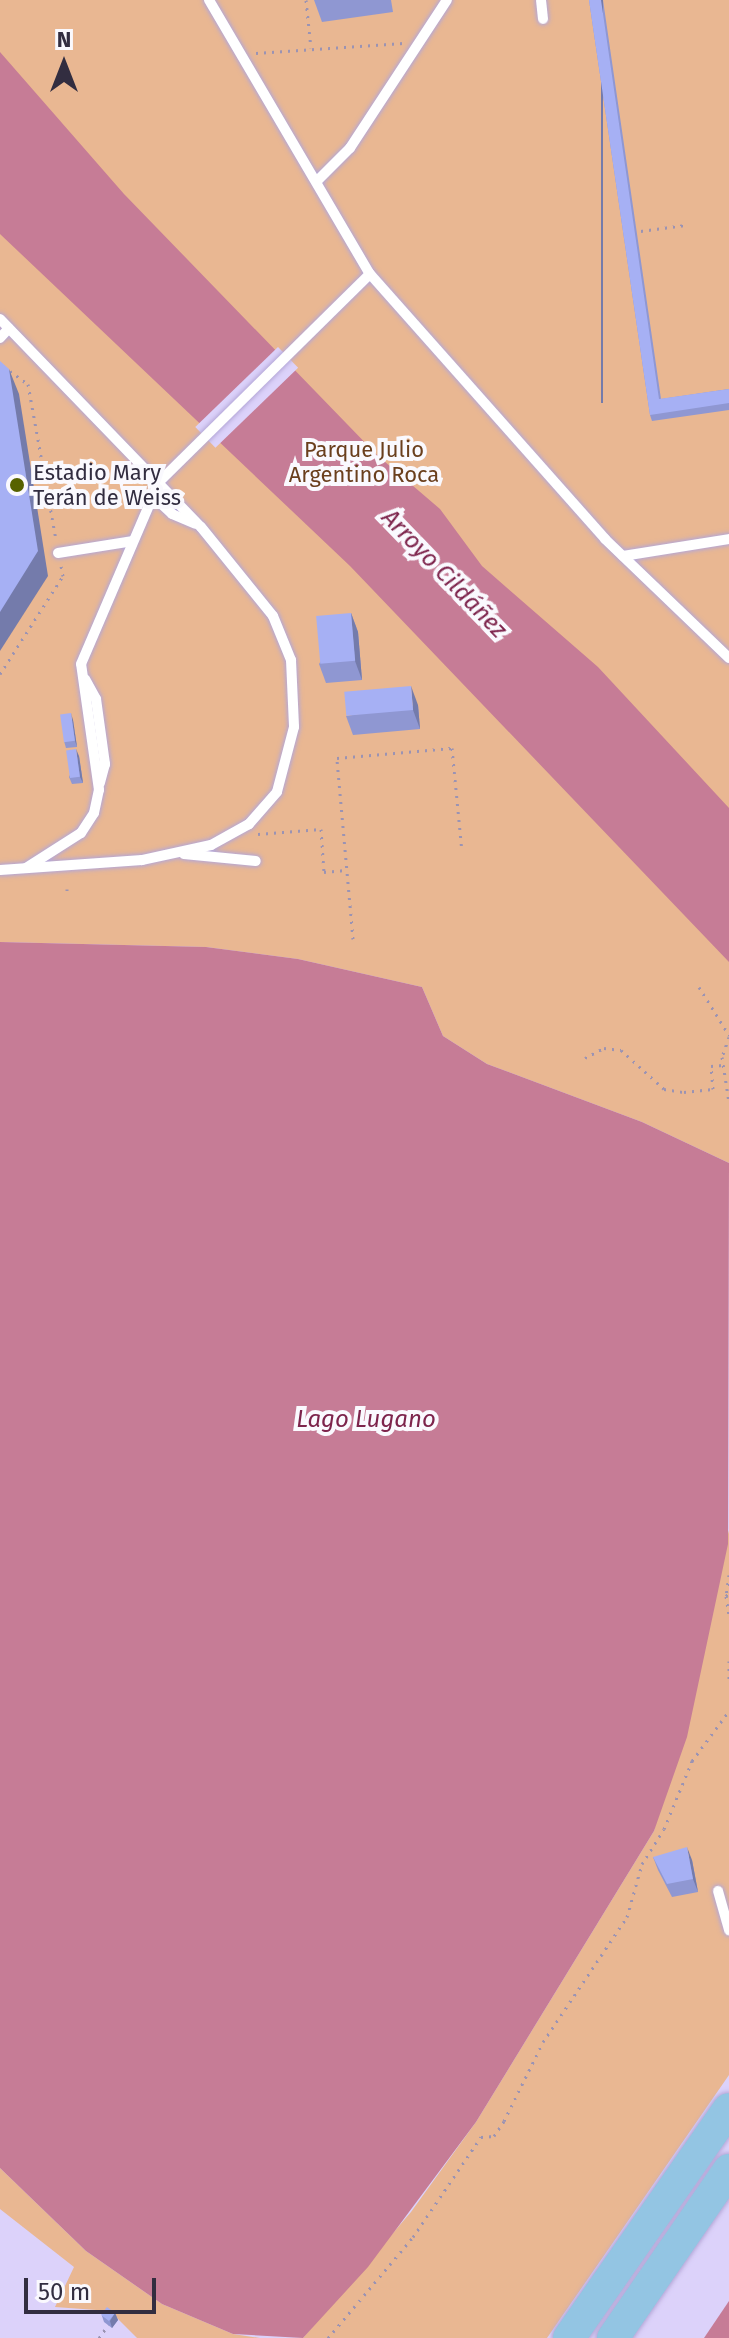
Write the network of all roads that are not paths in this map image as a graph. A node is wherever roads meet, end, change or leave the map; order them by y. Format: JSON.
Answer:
{"nodes":[{"id":1,"x":209,"y":0,"type":"edge"},
{"id":2,"x":447,"y":0,"type":"edge"},
{"id":3,"x":541,"y":0,"type":"edge"},
{"id":4,"x":543,"y":19,"type":"dead end"},
{"id":5,"x":317,"y":181,"type":"junction"},
{"id":6,"x":370,"y":274,"type":"junction"},
{"id":7,"x":0,"y":319,"type":"edge"},
{"id":8,"x":9,"y":328,"type":"junction"},
{"id":9,"x":0,"y":338,"type":"edge"},
{"id":10,"x":159,"y":482,"type":"junction"},
{"id":11,"x":153,"y":496,"type":"junction"},
{"id":12,"x":201,"y":527,"type":"junction"},
{"id":13,"x":729,"y":539,"type":"edge"},
{"id":14,"x":133,"y":541,"type":"junction"},
{"id":15,"x":58,"y":553,"type":"road end"},
{"id":16,"x":623,"y":556,"type":"junction"},
{"id":17,"x":729,"y":658,"type":"edge"},
{"id":18,"x":174,"y":853,"type":"junction"},
{"id":19,"x":256,"y":861,"type":"road end"},
{"id":20,"x":25,"y":869,"type":"junction"},
{"id":21,"x":0,"y":870,"type":"edge"},
{"id":22,"x":718,"y":1891,"type":"dead end"},
{"id":23,"x":729,"y":1930,"type":"edge"},
{"id":24,"x":729,"y":2109,"type":"edge"},
{"id":25,"x":729,"y":2170,"type":"edge"},
{"id":26,"x":569,"y":2338,"type":"edge"},
{"id":27,"x":613,"y":2338,"type":"edge"}],
"edges":[{"from":1,"to":5,"type":"lane"},
{"from":2,"to":5,"type":"lane"},
{"from":3,"to":4,"type":"lane"},
{"from":5,"to":6,"type":"lane"},
{"from":6,"to":10,"type":"lane"},
{"from":6,"to":16,"type":"lane"},
{"from":7,"to":8,"type":"lane"},
{"from":8,"to":9,"type":"lane"},
{"from":8,"to":10,"type":"lane"},
{"from":10,"to":11,"type":"lane"},
{"from":10,"to":12,"type":"lane"},
{"from":11,"to":12,"type":"lane"},
{"from":11,"to":14,"type":"lane"},
{"from":12,"to":18,"type":"lane"},
{"from":13,"to":16,"type":"lane"},
{"from":14,"to":15,"type":"lane"},
{"from":14,"to":20,"type":"lane"},
{"from":16,"to":17,"type":"lane"},
{"from":18,"to":19,"type":"lane"},
{"from":18,"to":20,"type":"lane"},
{"from":20,"to":21,"type":"lane"},
{"from":22,"to":23,"type":"lane"},
{"from":24,"to":26,"type":"main road"},
{"from":25,"to":27,"type":"main road"}]}
